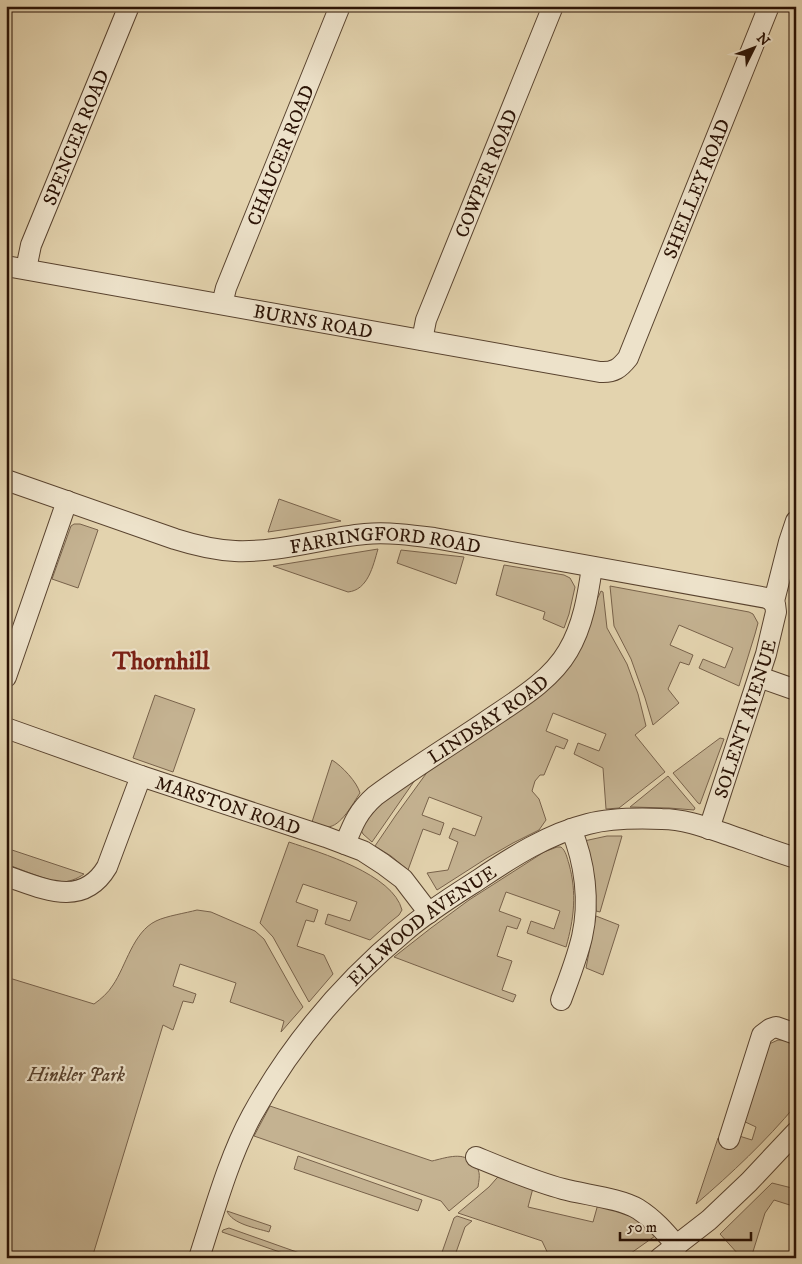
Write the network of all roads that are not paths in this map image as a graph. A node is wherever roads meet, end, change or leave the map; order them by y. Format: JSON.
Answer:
{"nodes":[{"id":1,"x":129,"y":6,"type":"edge"},
{"id":2,"x":340,"y":6,"type":"edge"},
{"id":3,"x":553,"y":6,"type":"edge"},
{"id":4,"x":769,"y":6,"type":"edge"},
{"id":5,"x":16,"y":267,"type":"edge"},
{"id":6,"x":222,"y":304,"type":"junction"},
{"id":7,"x":422,"y":340,"type":"junction"},
{"id":8,"x":619,"y":368,"type":"joint"},
{"id":9,"x":6,"y":480,"type":"edge"},
{"id":10,"x":67,"y":501,"type":"junction"},
{"id":11,"x":796,"y":521,"type":"edge"},
{"id":12,"x":592,"y":567,"type":"junction"},
{"id":13,"x":772,"y":601,"type":"junction"},
{"id":14,"x":759,"y":676,"type":"junction"},
{"id":15,"x":6,"y":677,"type":"edge"},
{"id":16,"x":796,"y":690,"type":"edge"},
{"id":17,"x":6,"y":728,"type":"edge"},
{"id":18,"x":141,"y":776,"type":"junction"},
{"id":19,"x":709,"y":828,"type":"junction"},
{"id":20,"x":571,"y":830,"type":"junction"},
{"id":21,"x":345,"y":844,"type":"junction"},
{"id":22,"x":796,"y":858,"type":"edge"},
{"id":23,"x":6,"y":876,"type":"edge"},
{"id":24,"x":429,"y":913,"type":"junction"},
{"id":25,"x":561,"y":1000,"type":"dead end"},
{"id":26,"x":796,"y":1034,"type":"edge"},
{"id":27,"x":796,"y":1132,"type":"edge"},
{"id":28,"x":737,"y":1133,"type":"dead end"},
{"id":29,"x":476,"y":1157,"type":"dead end"},
{"id":30,"x":677,"y":1246,"type":"junction"},
{"id":31,"x":199,"y":1258,"type":"edge"},
{"id":32,"x":660,"y":1258,"type":"edge"}],
"edges":[{"from":1,"to":5,"type":"street","name":"SPENCER ROAD"},
{"from":2,"to":6,"type":"street","name":"CHAUCER ROAD"},
{"from":3,"to":7,"type":"street","name":"COWPER ROAD"},
{"from":4,"to":8,"type":"street","name":"SHELLEY ROAD"},
{"from":5,"to":6,"type":"street","name":"BURNS ROAD"},
{"from":6,"to":7,"type":"street","name":"BURNS ROAD"},
{"from":7,"to":8,"type":"street","name":"BURNS ROAD"},
{"from":9,"to":10,"type":"street","name":"FARRINGFORD ROAD"},
{"from":10,"to":12,"type":"street","name":"FARRINGFORD ROAD"},
{"from":10,"to":15,"type":"street"},
{"from":11,"to":13,"type":"street","name":"SOLENT AVENUE"},
{"from":12,"to":13,"type":"street","name":"FARRINGFORD ROAD"},
{"from":12,"to":21,"type":"street","name":"LINDSAY ROAD"},
{"from":13,"to":14,"type":"street","name":"SOLENT AVENUE"},
{"from":14,"to":16,"type":"street"},
{"from":14,"to":19,"type":"street","name":"SOLENT AVENUE"},
{"from":17,"to":18,"type":"street","name":"MARSTON ROAD"},
{"from":18,"to":21,"type":"street","name":"MARSTON ROAD"},
{"from":18,"to":23,"type":"street"},
{"from":19,"to":20,"type":"street","name":"ELLWOOD AVENUE"},
{"from":19,"to":22,"type":"street","name":"ELLWOOD AVENUE"},
{"from":20,"to":24,"type":"street","name":"ELLWOOD AVENUE"},
{"from":20,"to":25,"type":"street"},
{"from":21,"to":24,"type":"street","name":"MARSTON ROAD"},
{"from":24,"to":31,"type":"street","name":"ELLWOOD AVENUE"},
{"from":26,"to":28,"type":"street"},
{"from":27,"to":30,"type":"street"},
{"from":29,"to":30,"type":"street"},
{"from":30,"to":32,"type":"street"}]}
